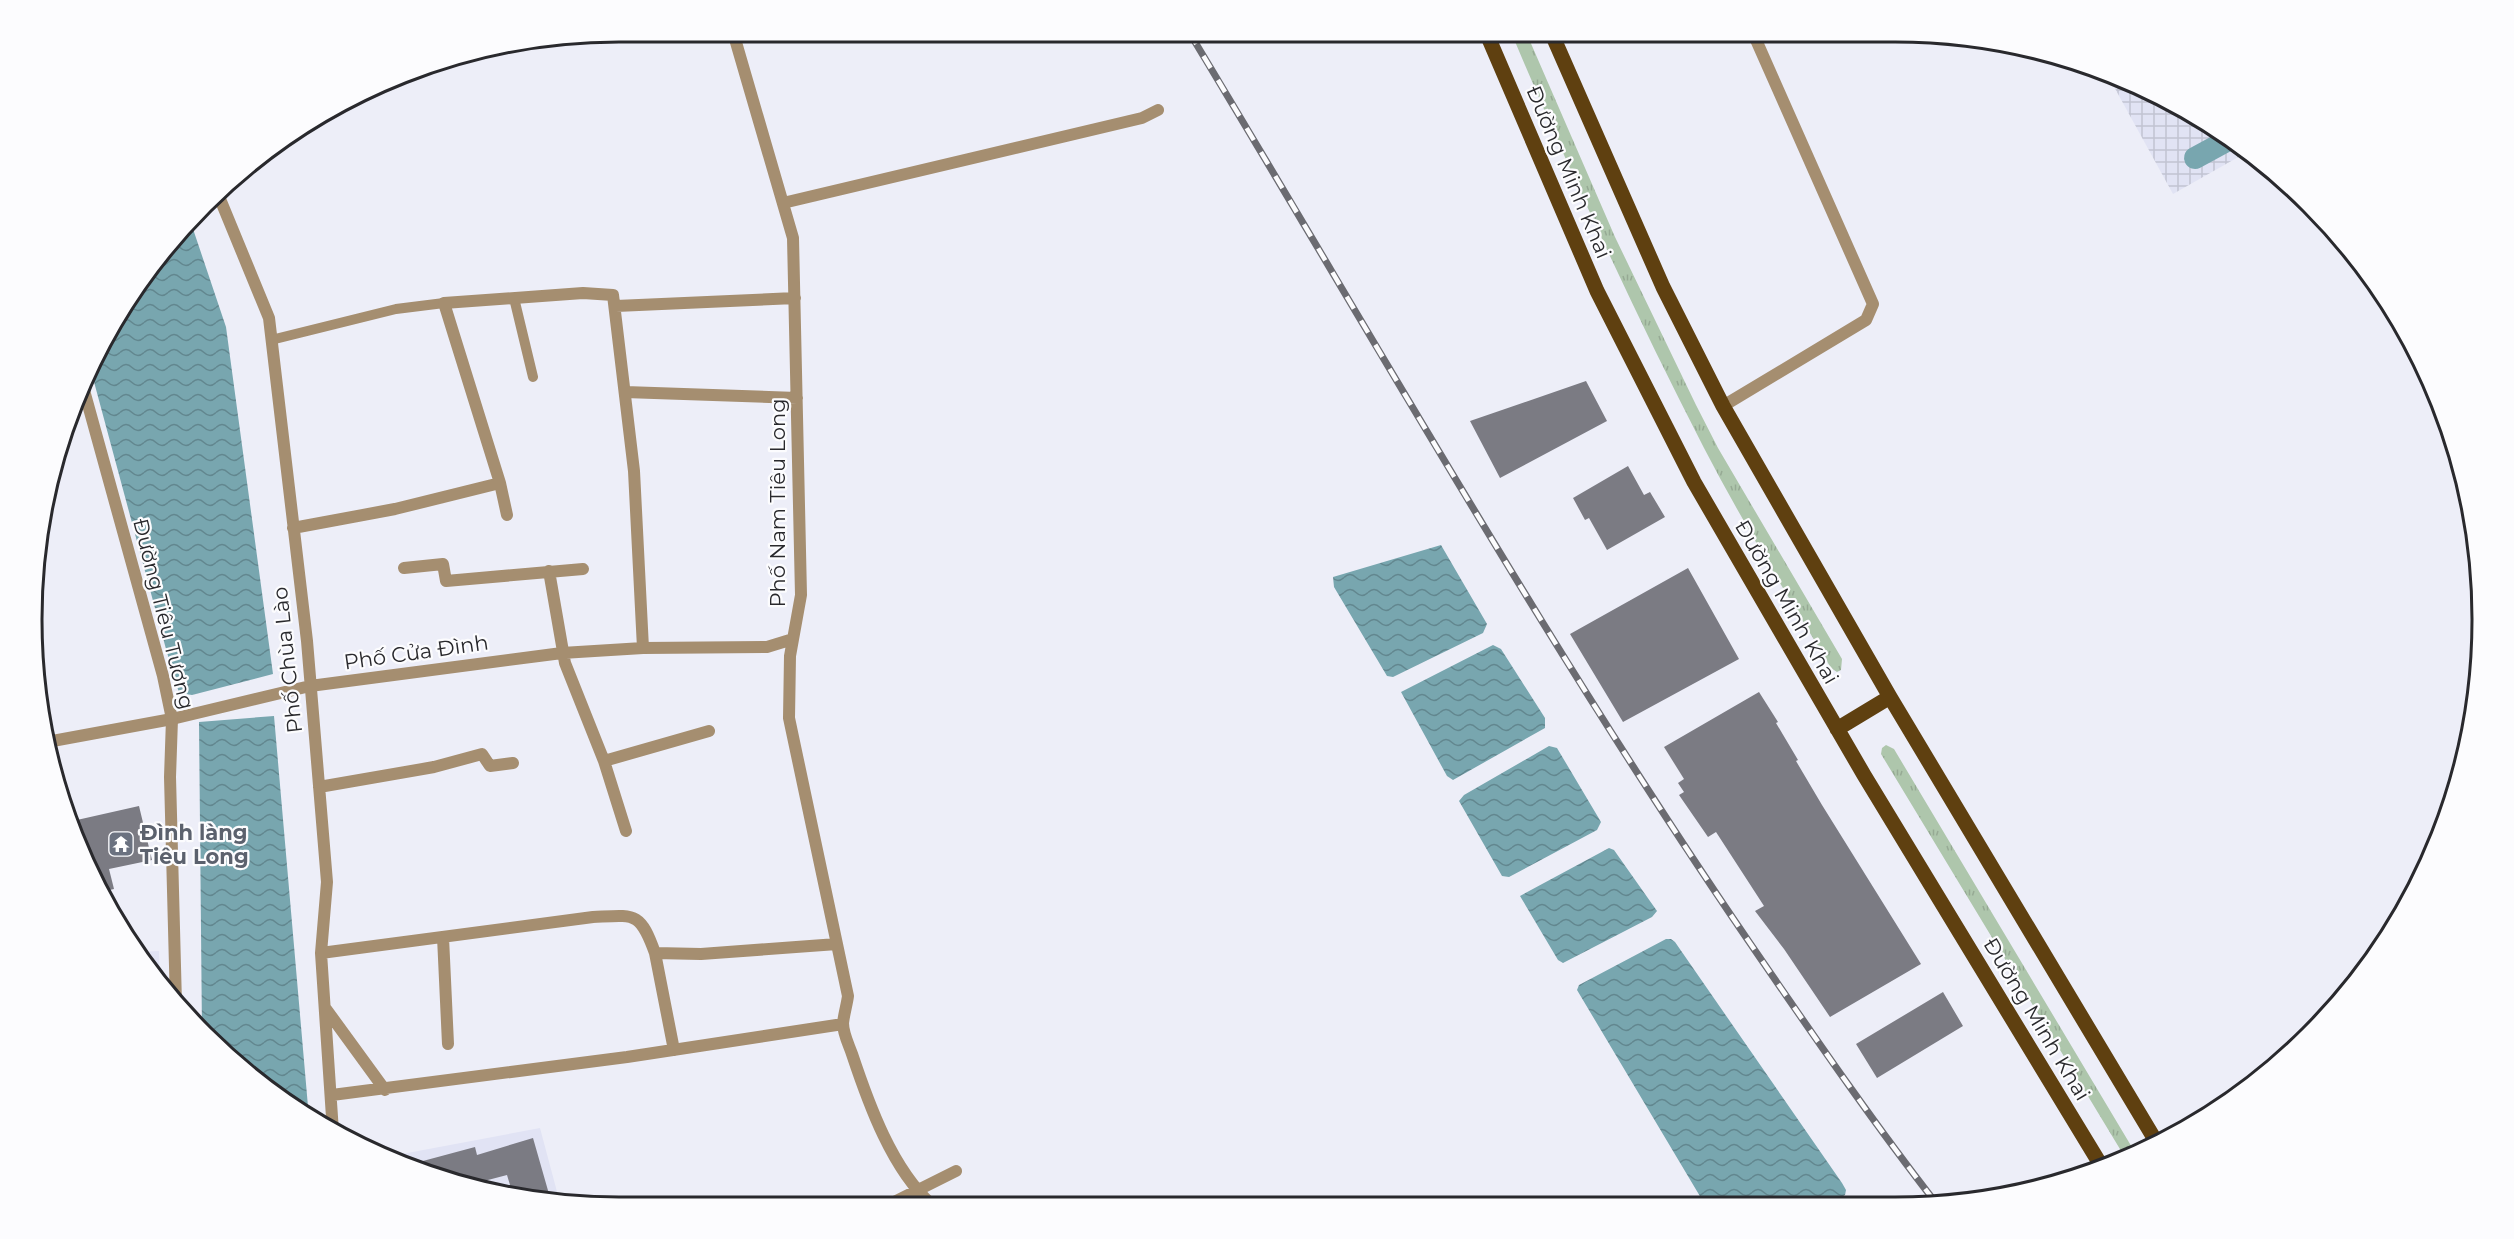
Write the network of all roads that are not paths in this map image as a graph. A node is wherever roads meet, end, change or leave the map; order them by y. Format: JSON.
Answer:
{"nodes":[{"id":1,"x":736,"y":42,"type":"edge"},
{"id":2,"x":1490,"y":42,"type":"edge"},
{"id":3,"x":1555,"y":42,"type":"edge"},
{"id":4,"x":1757,"y":42,"type":"edge"},
{"id":5,"x":1158,"y":110,"type":"dead end"},
{"id":6,"x":221,"y":202,"type":"edge"},
{"id":7,"x":783,"y":203,"type":"junction"},
{"id":8,"x":514,"y":298,"type":"junction"},
{"id":9,"x":795,"y":298,"type":"junction"},
{"id":10,"x":444,"y":303,"type":"junction"},
{"id":11,"x":616,"y":306,"type":"junction"},
{"id":12,"x":271,"y":340,"type":"junction"},
{"id":13,"x":533,"y":377,"type":"dead end"},
{"id":14,"x":625,"y":392,"type":"junction"},
{"id":15,"x":86,"y":398,"type":"edge"},
{"id":16,"x":797,"y":399,"type":"junction"},
{"id":17,"x":1723,"y":406,"type":"junction"},
{"id":18,"x":500,"y":483,"type":"junction"},
{"id":19,"x":507,"y":515,"type":"dead end"},
{"id":20,"x":293,"y":528,"type":"junction"},
{"id":21,"x":404,"y":568,"type":"dead end"},
{"id":22,"x":583,"y":569,"type":"dead end"},
{"id":23,"x":549,"y":572,"type":"junction"},
{"id":24,"x":793,"y":639,"type":"junction"},
{"id":25,"x":643,"y":648,"type":"junction"},
{"id":26,"x":562,"y":653,"type":"junction"},
{"id":27,"x":310,"y":686,"type":"junction"},
{"id":28,"x":1890,"y":696,"type":"junction"},
{"id":29,"x":171,"y":719,"type":"junction"},
{"id":30,"x":1837,"y":729,"type":"junction"},
{"id":31,"x":709,"y":731,"type":"dead end"},
{"id":32,"x":55,"y":741,"type":"edge"},
{"id":33,"x":604,"y":761,"type":"junction"},
{"id":34,"x":513,"y":764,"type":"dead end"},
{"id":35,"x":319,"y":787,"type":"junction"},
{"id":36,"x":626,"y":831,"type":"dead end"},
{"id":37,"x":443,"y":938,"type":"junction"},
{"id":38,"x":837,"y":944,"type":"junction"},
{"id":39,"x":321,"y":953,"type":"junction"},
{"id":40,"x":655,"y":953,"type":"junction"},
{"id":41,"x":176,"y":989,"type":"edge"},
{"id":42,"x":325,"y":1008,"type":"junction"},
{"id":43,"x":843,"y":1024,"type":"junction"},
{"id":44,"x":448,"y":1044,"type":"dead end"},
{"id":45,"x":675,"y":1050,"type":"junction"},
{"id":46,"x":386,"y":1089,"type":"junction"},
{"id":47,"x":332,"y":1095,"type":"junction"},
{"id":48,"x":333,"y":1121,"type":"edge"},
{"id":49,"x":2153,"y":1136,"type":"edge"},
{"id":50,"x":2097,"y":1160,"type":"edge"},
{"id":51,"x":956,"y":1171,"type":"dead end"},
{"id":52,"x":916,"y":1191,"type":"junction"},
{"id":53,"x":904,"y":1197,"type":"edge"},
{"id":54,"x":923,"y":1197,"type":"edge"}],
"edges":[{"from":1,"to":7,"type":"street","name":"Phố Nam Tiêu Long"},
{"from":2,"to":30,"type":"main road","name":"Đường Minh Khai"},
{"from":3,"to":17,"type":"main road","name":"Đường Minh Khai"},
{"from":4,"to":17,"type":"street"},
{"from":5,"to":7,"type":"street"},
{"from":6,"to":12,"type":"street","name":"Phố Chùa Lào"},
{"from":7,"to":9,"type":"street","name":"Phố Nam Tiêu Long"},
{"from":8,"to":10,"type":"street"},
{"from":8,"to":11,"type":"street"},
{"from":8,"to":13,"type":"lane"},
{"from":9,"to":11,"type":"street"},
{"from":9,"to":16,"type":"street","name":"Phố Nam Tiêu Long"},
{"from":10,"to":12,"type":"lane"},
{"from":10,"to":18,"type":"street"},
{"from":11,"to":14,"type":"street"},
{"from":12,"to":20,"type":"street","name":"Phố Chùa Lào"},
{"from":14,"to":16,"type":"street"},
{"from":14,"to":25,"type":"street"},
{"from":15,"to":29,"type":"street","name":"Đường Tiêu Tương"},
{"from":16,"to":24,"type":"street","name":"Phố Nam Tiêu Long"},
{"from":17,"to":28,"type":"main road","name":"Đường Minh Khai"},
{"from":18,"to":19,"type":"street"},
{"from":18,"to":20,"type":"street"},
{"from":20,"to":27,"type":"street","name":"Phố Chùa Lào"},
{"from":21,"to":23,"type":"street"},
{"from":22,"to":23,"type":"street"},
{"from":23,"to":26,"type":"street"},
{"from":24,"to":25,"type":"street","name":"Phố Cửa Đình"},
{"from":24,"to":38,"type":"street","name":"Phố Nam Tiêu Long"},
{"from":25,"to":26,"type":"street","name":"Phố Cửa Đình"},
{"from":26,"to":27,"type":"street","name":"Phố Cửa Đình"},
{"from":26,"to":33,"type":"street"},
{"from":27,"to":29,"type":"street","name":"Phố Cửa Đình"},
{"from":27,"to":35,"type":"street","name":"Phố Chùa Lào"},
{"from":28,"to":30,"type":"main road"},
{"from":28,"to":49,"type":"main road","name":"Đường Minh Khai"},
{"from":29,"to":32,"type":"street","name":"Phố Cửa Đình"},
{"from":29,"to":41,"type":"street","name":"Đường Tiêu Tương"},
{"from":30,"to":50,"type":"main road","name":"Đường Minh Khai"},
{"from":31,"to":33,"type":"street"},
{"from":33,"to":36,"type":"street"},
{"from":34,"to":35,"type":"street"},
{"from":35,"to":39,"type":"street","name":"Phố Chùa Lào"},
{"from":37,"to":39,"type":"street"},
{"from":37,"to":40,"type":"street"},
{"from":37,"to":44,"type":"street"},
{"from":38,"to":40,"type":"street"},
{"from":38,"to":43,"type":"street","name":"Phố Nam Tiêu Long"},
{"from":39,"to":42,"type":"street","name":"Phố Chùa Lào"},
{"from":40,"to":45,"type":"street"},
{"from":42,"to":46,"type":"street"},
{"from":42,"to":47,"type":"street","name":"Phố Chùa Lào"},
{"from":43,"to":45,"type":"street"},
{"from":43,"to":52,"type":"street","name":"Phố Nam Tiêu Long"},
{"from":45,"to":46,"type":"street"},
{"from":46,"to":47,"type":"street"},
{"from":47,"to":48,"type":"street","name":"Phố Chùa Lào"},
{"from":51,"to":52,"type":"street"},
{"from":52,"to":53,"type":"street"},
{"from":52,"to":54,"type":"street","name":"Phố Nam Tiêu Long"}]}
